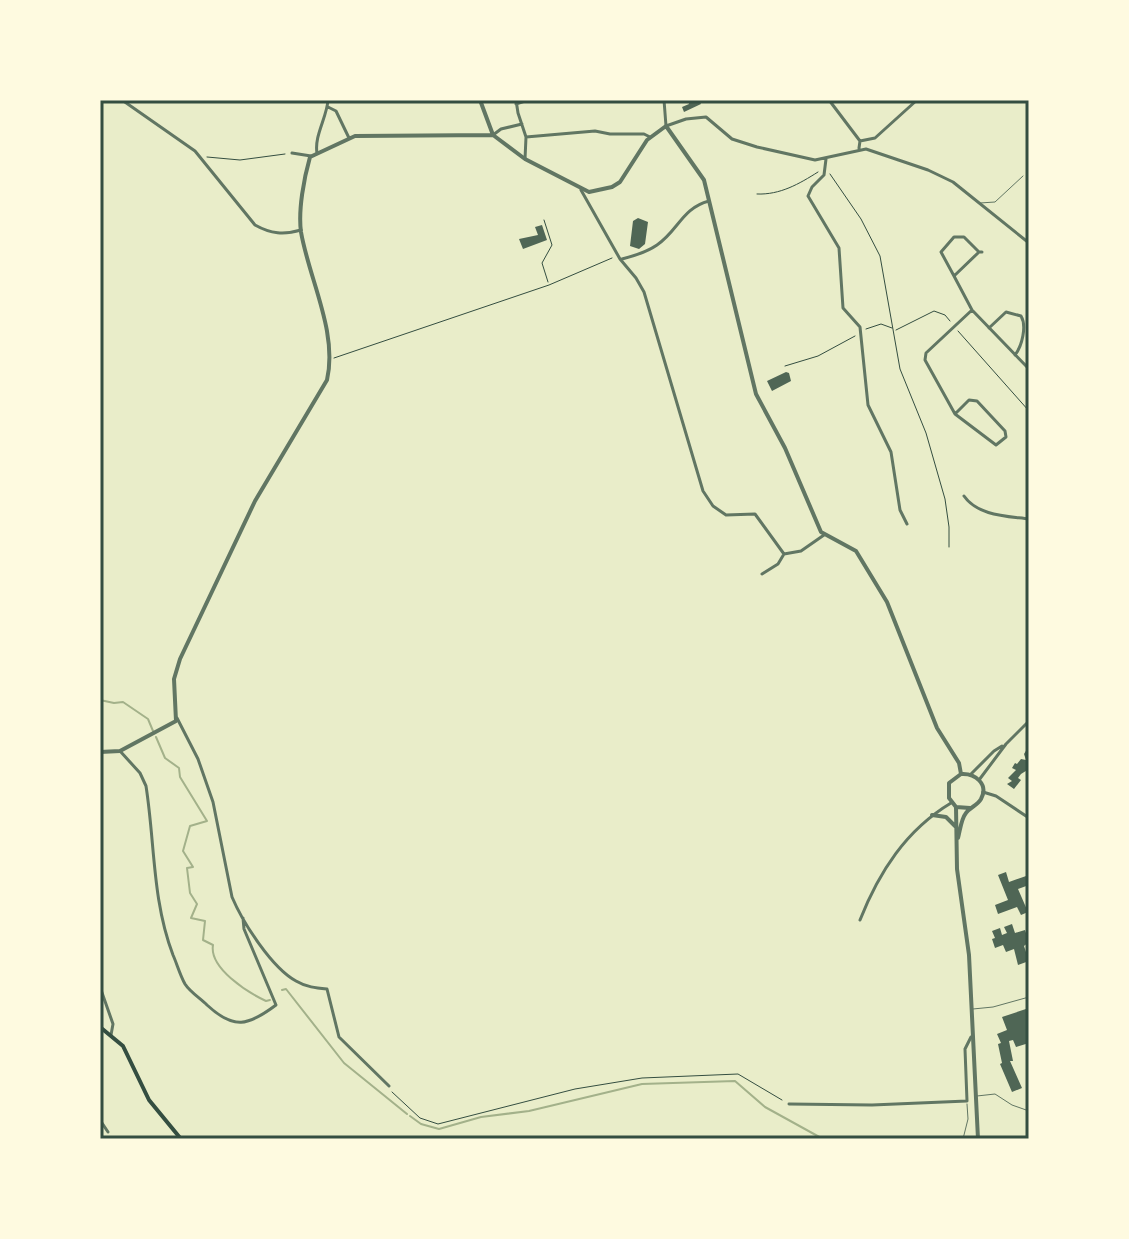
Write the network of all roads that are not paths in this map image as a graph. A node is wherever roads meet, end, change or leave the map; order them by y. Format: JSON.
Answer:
{"nodes":[{"id":1,"x":122,"y":100,"type":"edge"},
{"id":2,"x":328,"y":100,"type":"edge"},
{"id":3,"x":480,"y":100,"type":"edge"},
{"id":4,"x":528,"y":100,"type":"edge"},
{"id":5,"x":664,"y":100,"type":"edge"},
{"id":6,"x":829,"y":100,"type":"edge"},
{"id":7,"x":917,"y":100,"type":"edge"},
{"id":8,"x":516,"y":102,"type":"edge"},
{"id":9,"x":328,"y":107,"type":"junction"},
{"id":10,"x":522,"y":124,"type":"junction"},
{"id":11,"x":666,"y":126,"type":"junction"},
{"id":12,"x":493,"y":135,"type":"junction"},
{"id":13,"x":526,"y":137,"type":"junction"},
{"id":14,"x":650,"y":137,"type":"junction"},
{"id":15,"x":349,"y":138,"type":"junction"},
{"id":16,"x":860,"y":141,"type":"junction"},
{"id":17,"x":859,"y":148,"type":"junction"},
{"id":18,"x":292,"y":153,"type":"road end"},
{"id":19,"x":314,"y":154,"type":"junction"},
{"id":20,"x":525,"y":159,"type":"junction"},
{"id":21,"x":826,"y":159,"type":"junction"},
{"id":22,"x":1023,"y":176,"type":"dead end"},
{"id":23,"x":581,"y":190,"type":"junction"},
{"id":24,"x":709,"y":201,"type":"junction"},
{"id":25,"x":978,"y":204,"type":"junction"},
{"id":26,"x":301,"y":230,"type":"junction"},
{"id":27,"x":1029,"y":243,"type":"edge"},
{"id":28,"x":619,"y":257,"type":"junction"},
{"id":29,"x":954,"y":276,"type":"junction"},
{"id":30,"x":972,"y":310,"type":"junction"},
{"id":31,"x":989,"y":328,"type":"junction"},
{"id":32,"x":1015,"y":355,"type":"junction"},
{"id":33,"x":1029,"y":369,"type":"edge"},
{"id":34,"x":955,"y":414,"type":"junction"},
{"id":35,"x":964,"y":496,"type":"dead end"},
{"id":36,"x":1029,"y":519,"type":"edge"},
{"id":37,"x":907,"y":524,"type":"dead end"},
{"id":38,"x":824,"y":535,"type":"junction"},
{"id":39,"x":784,"y":554,"type":"junction"},
{"id":40,"x":762,"y":574,"type":"dead end"},
{"id":41,"x":177,"y":718,"type":"junction"},
{"id":42,"x":1029,"y":721,"type":"edge"},
{"id":43,"x":1006,"y":744,"type":"junction"},
{"id":44,"x":120,"y":751,"type":"junction"},
{"id":45,"x":100,"y":752,"type":"edge"},
{"id":46,"x":961,"y":774,"type":"junction"},
{"id":47,"x":971,"y":774,"type":"junction"},
{"id":48,"x":979,"y":780,"type":"junction"},
{"id":49,"x":983,"y":792,"type":"junction"},
{"id":50,"x":954,"y":805,"type":"junction"},
{"id":51,"x":970,"y":808,"type":"junction"},
{"id":52,"x":932,"y":815,"type":"junction"},
{"id":53,"x":1029,"y":818,"type":"edge"},
{"id":54,"x":956,"y":832,"type":"junction"},
{"id":55,"x":957,"y":841,"type":"junction"},
{"id":56,"x":243,"y":918,"type":"junction"},
{"id":57,"x":860,"y":920,"type":"dead end"},
{"id":58,"x":100,"y":987,"type":"edge"},
{"id":59,"x":1029,"y":997,"type":"edge"},
{"id":60,"x":971,"y":1009,"type":"junction"},
{"id":61,"x":100,"y":1027,"type":"edge"},
{"id":62,"x":111,"y":1035,"type":"junction"},
{"id":63,"x":973,"y":1036,"type":"junction"},
{"id":64,"x":389,"y":1086,"type":"road end"},
{"id":65,"x":976,"y":1097,"type":"junction"},
{"id":66,"x":967,"y":1101,"type":"junction"},
{"id":67,"x":789,"y":1104,"type":"road end"},
{"id":68,"x":1029,"y":1111,"type":"edge"},
{"id":69,"x":100,"y":1120,"type":"edge"},
{"id":70,"x":108,"y":1132,"type":"dead end"},
{"id":71,"x":181,"y":1139,"type":"edge"},
{"id":72,"x":963,"y":1139,"type":"edge"},
{"id":73,"x":978,"y":1139,"type":"edge"}],
"edges":[{"from":1,"to":26,"type":"street"},
{"from":2,"to":9,"type":"street"},
{"from":3,"to":12,"type":"street"},
{"from":4,"to":8,"type":"street"},
{"from":5,"to":11,"type":"street"},
{"from":6,"to":16,"type":"street"},
{"from":7,"to":16,"type":"street"},
{"from":8,"to":10,"type":"street"},
{"from":9,"to":15,"type":"street"},
{"from":9,"to":19,"type":"street"},
{"from":10,"to":12,"type":"street"},
{"from":10,"to":13,"type":"street"},
{"from":11,"to":14,"type":"street"},
{"from":11,"to":21,"type":"street"},
{"from":11,"to":24,"type":"street"},
{"from":12,"to":15,"type":"street"},
{"from":12,"to":20,"type":"street"},
{"from":13,"to":14,"type":"street"},
{"from":13,"to":20,"type":"street"},
{"from":14,"to":23,"type":"street"},
{"from":15,"to":19,"type":"street"},
{"from":16,"to":17,"type":"street"},
{"from":17,"to":21,"type":"street"},
{"from":17,"to":25,"type":"street"},
{"from":18,"to":19,"type":"street"},
{"from":19,"to":26,"type":"street"},
{"from":20,"to":23,"type":"street"},
{"from":21,"to":37,"type":"street"},
{"from":22,"to":25,"type":"lane"},
{"from":23,"to":28,"type":"street"},
{"from":24,"to":28,"type":"street"},
{"from":24,"to":38,"type":"street"},
{"from":25,"to":27,"type":"street"},
{"from":26,"to":41,"type":"street"},
{"from":28,"to":39,"type":"street"},
{"from":29,"to":29,"type":"street"},
{"from":29,"to":30,"type":"street"},
{"from":30,"to":31,"type":"street"},
{"from":30,"to":34,"type":"street"},
{"from":31,"to":32,"type":"street"},
{"from":31,"to":32,"type":"street"},
{"from":32,"to":33,"type":"street"},
{"from":34,"to":34,"type":"street"},
{"from":35,"to":36,"type":"street"},
{"from":38,"to":39,"type":"street"},
{"from":38,"to":46,"type":"street"},
{"from":39,"to":40,"type":"street"},
{"from":41,"to":44,"type":"street"},
{"from":41,"to":56,"type":"street"},
{"from":42,"to":43,"type":"street"},
{"from":43,"to":47,"type":"street"},
{"from":43,"to":48,"type":"street"},
{"from":44,"to":45,"type":"street"},
{"from":44,"to":56,"type":"street"},
{"from":46,"to":47,"type":"street"},
{"from":46,"to":50,"type":"street"},
{"from":47,"to":48,"type":"street"},
{"from":48,"to":49,"type":"street"},
{"from":49,"to":51,"type":"street"},
{"from":49,"to":53,"type":"street"},
{"from":50,"to":51,"type":"street"},
{"from":50,"to":52,"type":"street"},
{"from":50,"to":54,"type":"street"},
{"from":51,"to":55,"type":"street"},
{"from":52,"to":54,"type":"street"},
{"from":52,"to":57,"type":"street"},
{"from":54,"to":55,"type":"street"},
{"from":55,"to":60,"type":"street"},
{"from":56,"to":64,"type":"street"},
{"from":58,"to":62,"type":"street"},
{"from":59,"to":60,"type":"lane"},
{"from":60,"to":63,"type":"street"},
{"from":61,"to":62,"type":"main road"},
{"from":62,"to":71,"type":"main road"},
{"from":63,"to":65,"type":"street"},
{"from":63,"to":66,"type":"street"},
{"from":65,"to":68,"type":"lane"},
{"from":65,"to":73,"type":"street"},
{"from":66,"to":67,"type":"street"},
{"from":66,"to":72,"type":"lane"},
{"from":69,"to":70,"type":"street"}]}
